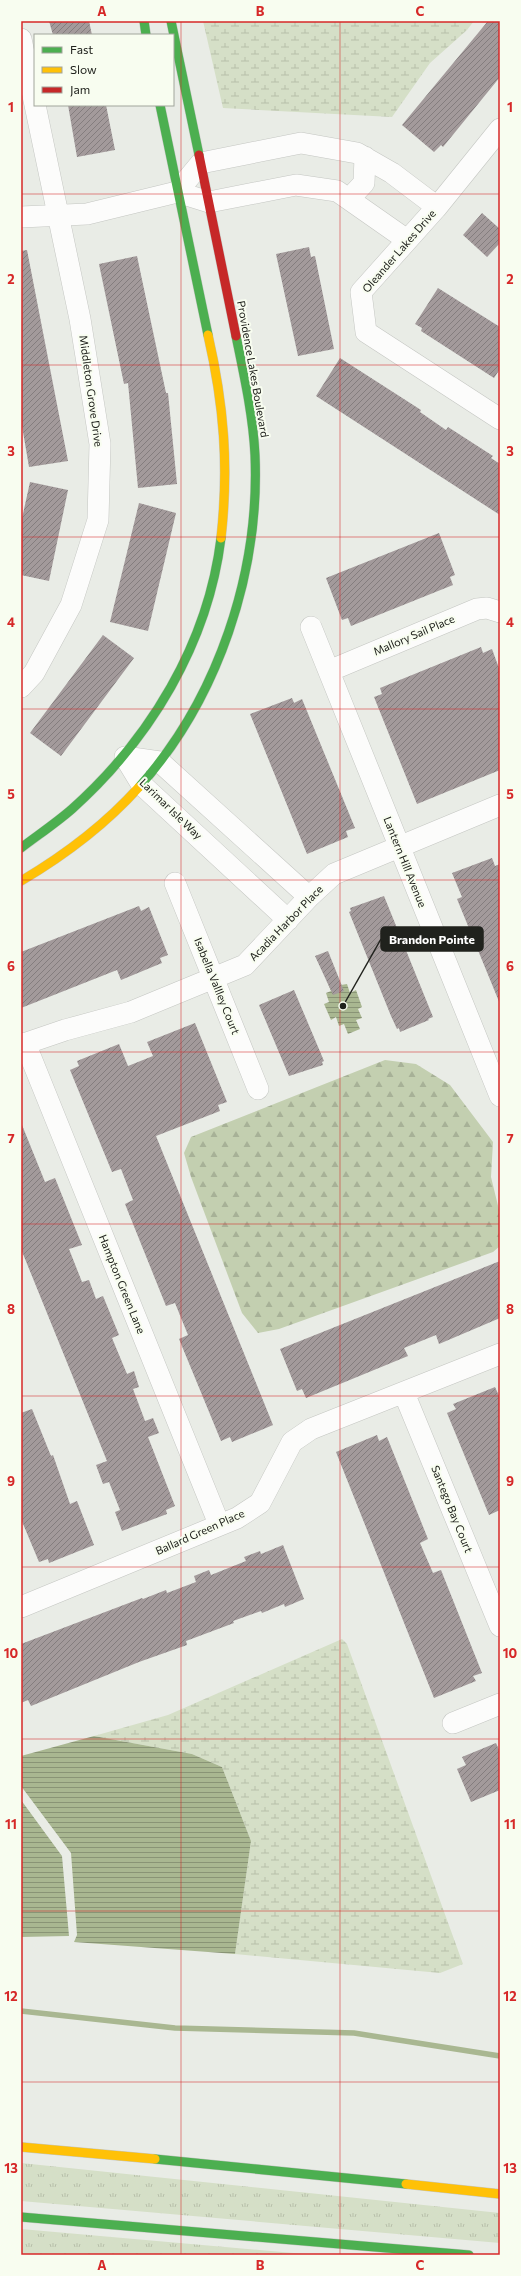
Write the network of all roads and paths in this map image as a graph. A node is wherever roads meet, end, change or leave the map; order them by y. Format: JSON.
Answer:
{"nodes":[{"id":1,"x":144,"y":21,"type":"edge"},
{"id":2,"x":171,"y":21,"type":"edge"},
{"id":3,"x":146,"y":34,"type":"edge"},
{"id":4,"x":174,"y":34,"type":"edge"},
{"id":5,"x":174,"y":35,"type":"edge"},
{"id":6,"x":21,"y":39,"type":"edge"},
{"id":7,"x":34,"y":100,"type":"edge"},
{"id":8,"x":35,"y":106,"type":"edge"},
{"id":9,"x":160,"y":106,"type":"edge"},
{"id":10,"x":500,"y":129,"type":"edge"},
{"id":11,"x":364,"y":157,"type":"junction"},
{"id":12,"x":201,"y":163,"type":"junction"},
{"id":13,"x":177,"y":192,"type":"junction"},
{"id":14,"x":349,"y":199,"type":"junction"},
{"id":15,"x":210,"y":202,"type":"junction"},
{"id":16,"x":437,"y":207,"type":"junction"},
{"id":17,"x":57,"y":215,"type":"junction"},
{"id":18,"x":21,"y":217,"type":"edge"},
{"id":19,"x":407,"y":240,"type":"junction"},
{"id":20,"x":500,"y":419,"type":"edge"},
{"id":21,"x":500,"y":612,"type":"edge"},
{"id":22,"x":311,"y":627,"type":"dead end"},
{"id":23,"x":329,"y":671,"type":"junction"},
{"id":24,"x":21,"y":687,"type":"edge"},
{"id":25,"x":125,"y":757,"type":"junction"},
{"id":26,"x":160,"y":762,"type":"junction"},
{"id":27,"x":142,"y":785,"type":"junction"},
{"id":28,"x":500,"y":805,"type":"edge"},
{"id":29,"x":399,"y":846,"type":"junction"},
{"id":30,"x":21,"y":848,"type":"edge"},
{"id":31,"x":265,"y":857,"type":"junction"},
{"id":32,"x":246,"y":879,"type":"junction"},
{"id":33,"x":21,"y":882,"type":"edge"},
{"id":34,"x":175,"y":883,"type":"dead end"},
{"id":35,"x":309,"y":897,"type":"junction"},
{"id":36,"x":288,"y":920,"type":"junction"},
{"id":37,"x":215,"y":979,"type":"junction"},
{"id":38,"x":23,"y":1044,"type":"edge"},
{"id":39,"x":258,"y":1089,"type":"dead end"},
{"id":40,"x":500,"y":1096,"type":"edge"},
{"id":41,"x":500,"y":1354,"type":"edge"},
{"id":42,"x":404,"y":1393,"type":"junction"},
{"id":43,"x":219,"y":1524,"type":"junction"},
{"id":44,"x":21,"y":1607,"type":"edge"},
{"id":45,"x":500,"y":1626,"type":"edge"},
{"id":46,"x":500,"y":1704,"type":"edge"},
{"id":47,"x":453,"y":1723,"type":"dead end"},
{"id":48,"x":21,"y":2147,"type":"edge"},
{"id":49,"x":500,"y":2194,"type":"edge"},
{"id":50,"x":21,"y":2218,"type":"edge"},
{"id":51,"x":469,"y":2255,"type":"edge"}],
"edges":[{"from":1,"to":3,"type":"main road"},
{"from":2,"to":4,"type":"main road","name":"Providence Lakes Boulevard"},
{"from":5,"to":12,"type":"main road","name":"Providence Lakes Boulevard"},
{"from":6,"to":7,"type":"street","name":"Middleton Grove Drive"},
{"from":8,"to":17,"type":"street","name":"Middleton Grove Drive"},
{"from":9,"to":13,"type":"main road"},
{"from":10,"to":16,"type":"street","name":"Oleander Lakes Drive"},
{"from":11,"to":12,"type":"street"},
{"from":11,"to":14,"type":"street"},
{"from":11,"to":16,"type":"street"},
{"from":12,"to":13,"type":"street"},
{"from":12,"to":15,"type":"main road","name":"Providence Lakes Boulevard"},
{"from":13,"to":15,"type":"street"},
{"from":13,"to":17,"type":"street"},
{"from":13,"to":25,"type":"main road"},
{"from":14,"to":15,"type":"street"},
{"from":14,"to":19,"type":"street"},
{"from":15,"to":26,"type":"main road","name":"Providence Lakes Boulevard"},
{"from":16,"to":19,"type":"street","name":"Oleander Lakes Drive"},
{"from":17,"to":18,"type":"street"},
{"from":17,"to":24,"type":"street","name":"Middleton Grove Drive"},
{"from":19,"to":20,"type":"street","name":"Oleander Lakes Drive"},
{"from":21,"to":23,"type":"street","name":"Mallory Sail Place"},
{"from":22,"to":23,"type":"street","name":"Lantern Hill Avenue"},
{"from":23,"to":29,"type":"street","name":"Lantern Hill Avenue"},
{"from":25,"to":26,"type":"street","name":"Larimar Isle Way"},
{"from":25,"to":27,"type":"street","name":"Larimar Isle Way"},
{"from":25,"to":30,"type":"main road"},
{"from":26,"to":27,"type":"main road","name":"Providence Lakes Boulevard"},
{"from":26,"to":31,"type":"street"},
{"from":27,"to":32,"type":"street","name":"Larimar Isle Way"},
{"from":27,"to":33,"type":"main road","name":"Providence Lakes Boulevard"},
{"from":28,"to":29,"type":"street","name":"Acadia Harbor Place"},
{"from":29,"to":35,"type":"street","name":"Acadia Harbor Place"},
{"from":29,"to":40,"type":"street","name":"Lantern Hill Avenue"},
{"from":31,"to":32,"type":"street"},
{"from":31,"to":35,"type":"street"},
{"from":32,"to":36,"type":"street","name":"Larimar Isle Way"},
{"from":34,"to":37,"type":"street","name":"Isabella Vallley Court"},
{"from":35,"to":36,"type":"street","name":"Acadia Harbor Place"},
{"from":36,"to":37,"type":"street","name":"Acadia Harbor Place"},
{"from":37,"to":38,"type":"street","name":"Acadia Harbor Place"},
{"from":37,"to":39,"type":"street","name":"Isabella Vallley Court"},
{"from":38,"to":43,"type":"street","name":"Hampton Green Lane"},
{"from":41,"to":42,"type":"street","name":"Ballard Green Place"},
{"from":42,"to":43,"type":"street","name":"Ballard Green Place"},
{"from":42,"to":45,"type":"street","name":"Santego Bay Court"},
{"from":43,"to":44,"type":"street","name":"Ballard Green Place"},
{"from":46,"to":47,"type":"street"},
{"from":48,"to":49,"type":"main road"},
{"from":50,"to":51,"type":"main road"}]}
